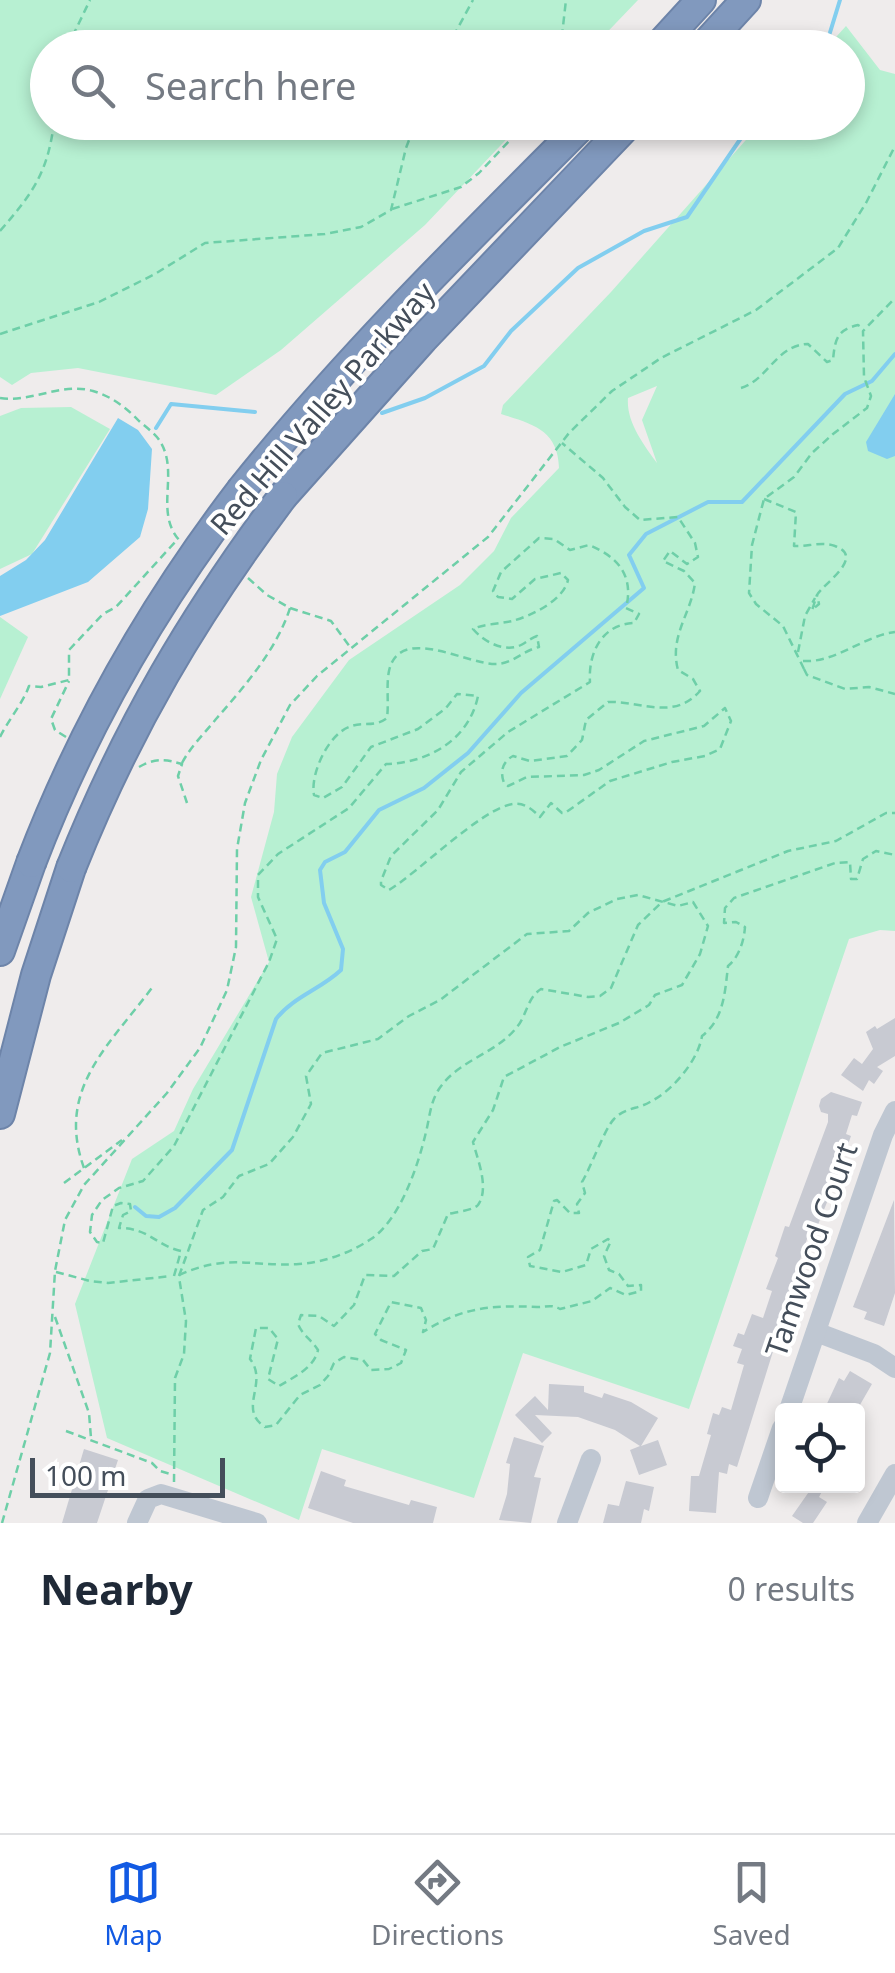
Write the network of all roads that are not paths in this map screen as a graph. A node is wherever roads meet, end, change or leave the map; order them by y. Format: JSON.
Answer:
{"nodes":[{"id":1,"x":701,"y":0,"type":"edge"},
{"id":2,"x":746,"y":0,"type":"edge"},
{"id":3,"x":674,"y":30,"type":"edge"},
{"id":4,"x":718,"y":30,"type":"edge"},
{"id":5,"x":567,"y":140,"type":"edge"},
{"id":6,"x":613,"y":140,"type":"edge"},
{"id":7,"x":0,"y":950,"type":"edge"},
{"id":8,"x":895,"y":1111,"type":"edge"},
{"id":9,"x":0,"y":1114,"type":"edge"},
{"id":10,"x":816,"y":1332,"type":"junction"},
{"id":11,"x":895,"y":1368,"type":"edge"},
{"id":12,"x":791,"y":1403,"type":"edge"},
{"id":13,"x":775,"y":1448,"type":"edge"},
{"id":14,"x":591,"y":1459,"type":"dead end"},
{"id":15,"x":895,"y":1474,"type":"edge"},
{"id":16,"x":758,"y":1498,"type":"dead end"},
{"id":17,"x":137,"y":1523,"type":"edge"},
{"id":18,"x":257,"y":1523,"type":"edge"},
{"id":19,"x":566,"y":1523,"type":"edge"},
{"id":20,"x":867,"y":1523,"type":"edge"}],
"edges":[{"from":1,"to":3,"type":"highway"},
{"from":2,"to":4,"type":"highway"},
{"from":5,"to":7,"type":"highway","name":"Red Hill Valley Parkway","bridge":true},
{"from":6,"to":9,"type":"highway","name":"Red Hill Valley Parkway","bridge":true},
{"from":8,"to":10,"type":"street","name":"Tamwood Court"},
{"from":10,"to":11,"type":"street"},
{"from":10,"to":12,"type":"street","name":"Tamwood Court"},
{"from":13,"to":16,"type":"street"},
{"from":14,"to":19,"type":"street"},
{"from":15,"to":20,"type":"street"},
{"from":17,"to":18,"type":"street"}]}
